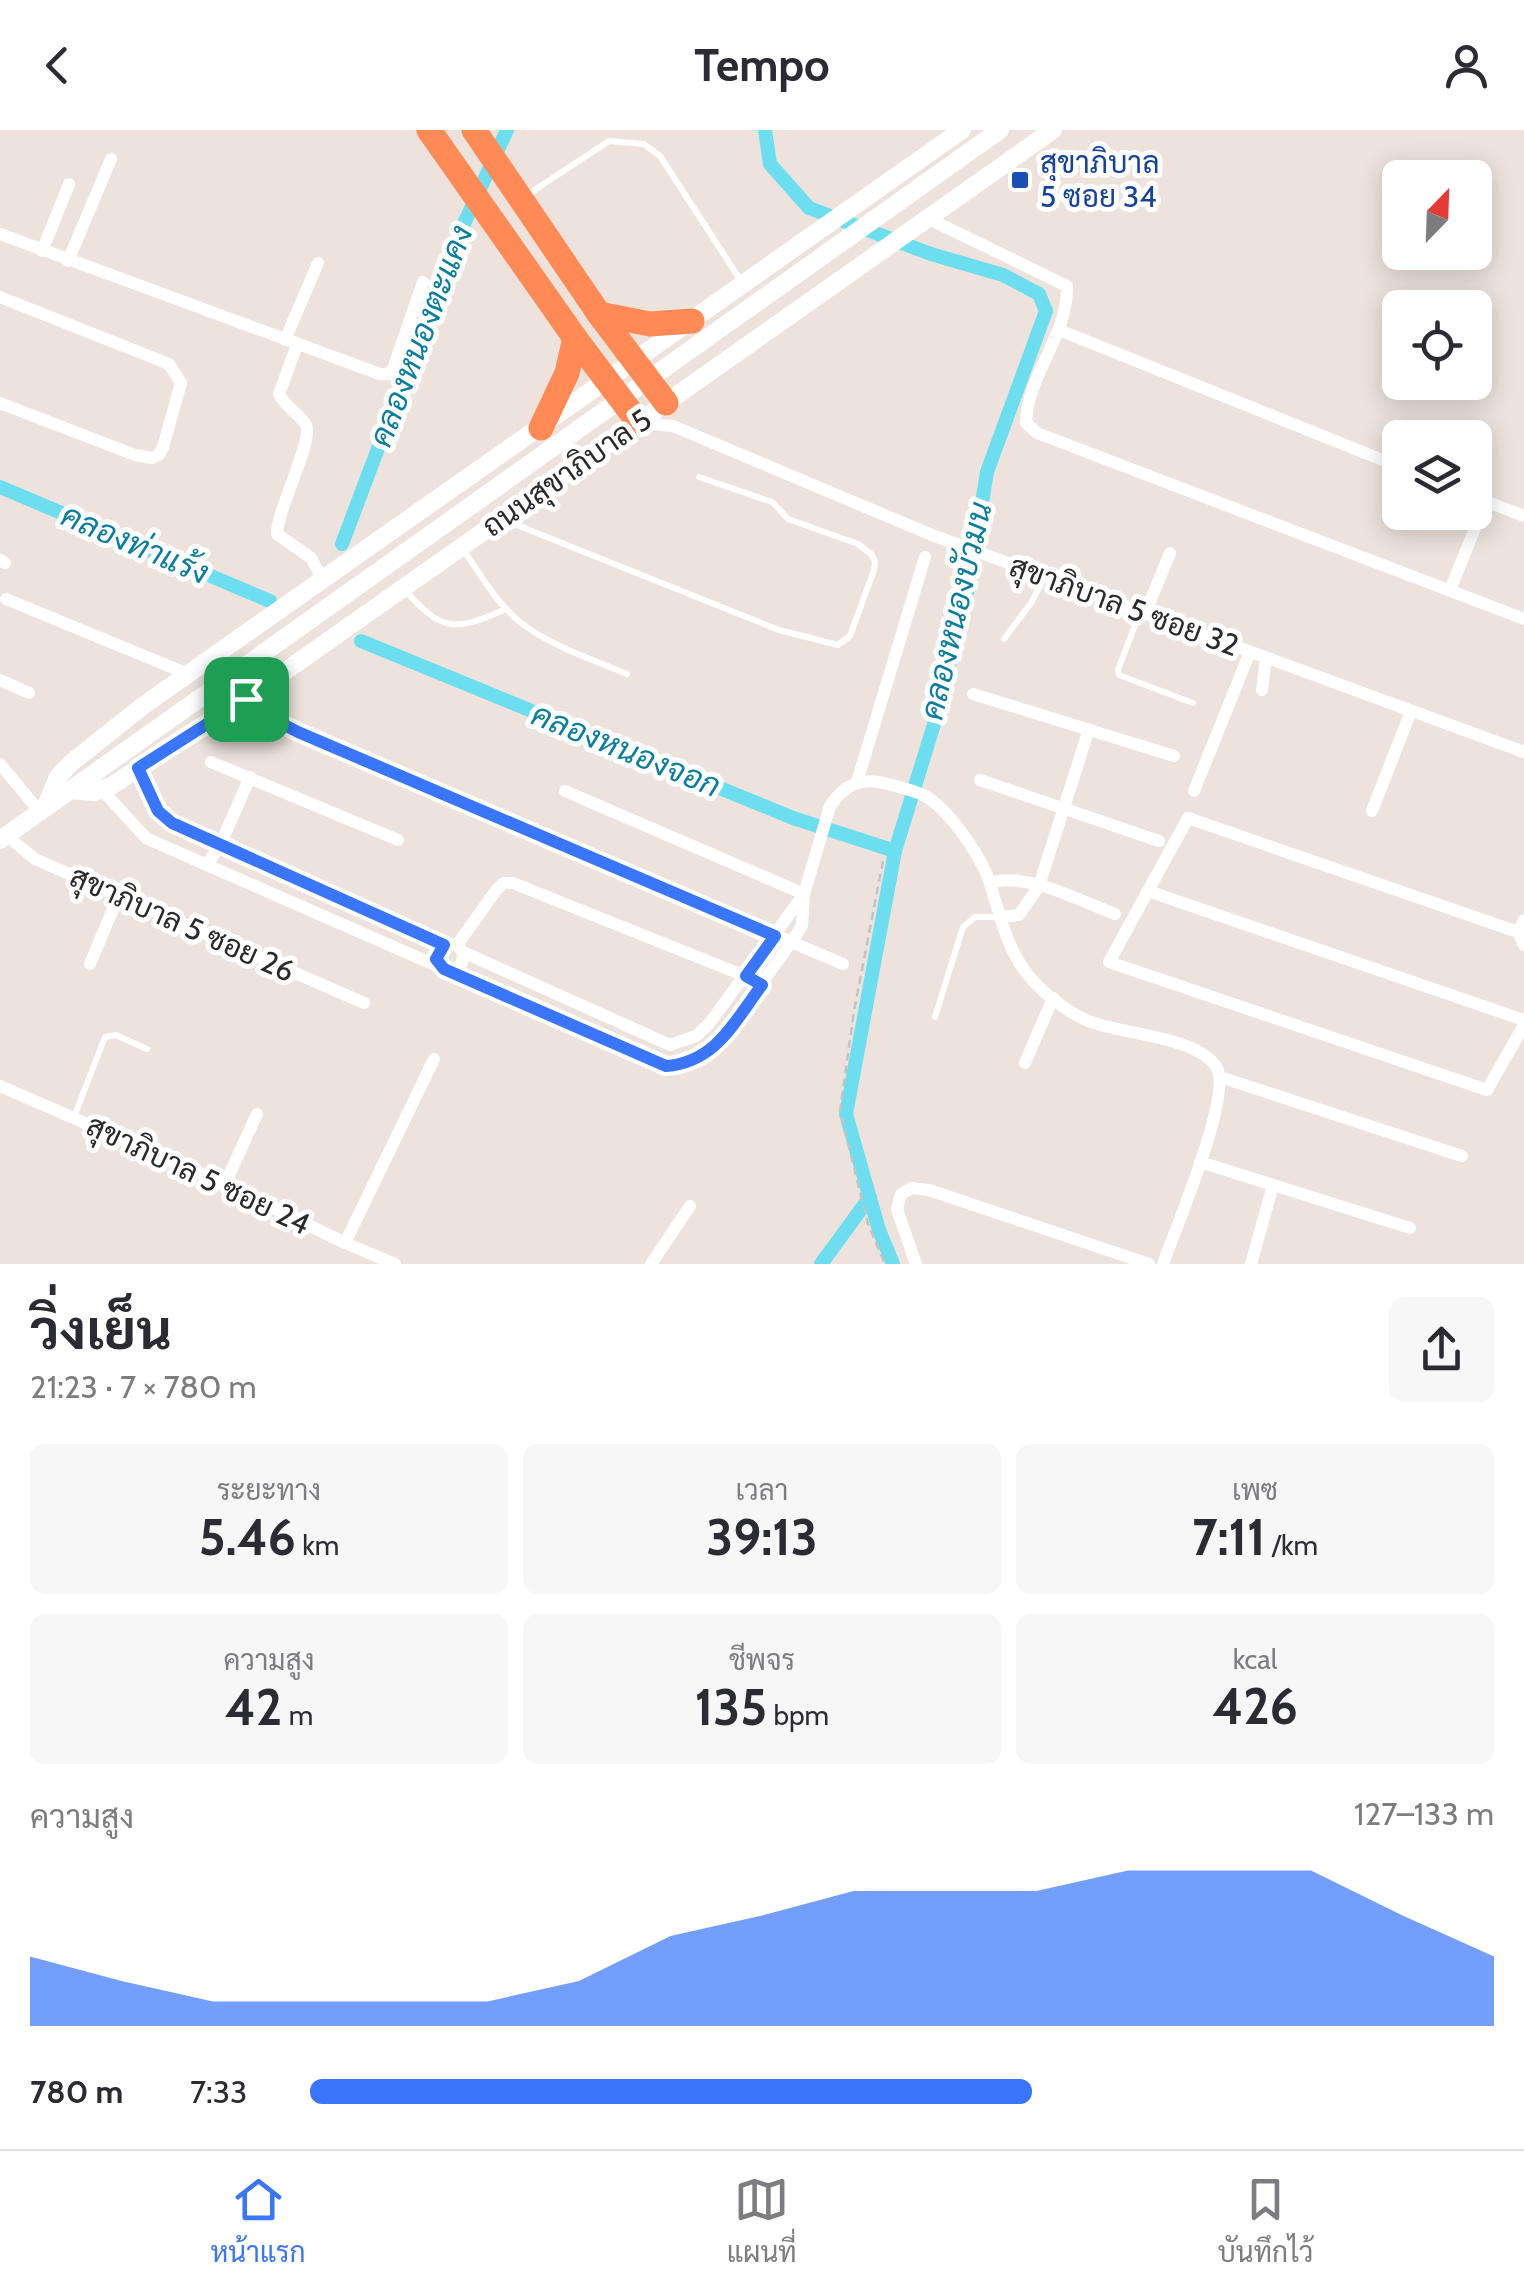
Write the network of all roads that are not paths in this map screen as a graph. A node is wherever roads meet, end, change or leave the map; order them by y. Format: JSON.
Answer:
{"nodes":[{"id":1,"x":474,"y":130,"type":"edge"},
{"id":2,"x":962,"y":130,"type":"edge"},
{"id":3,"x":1000,"y":130,"type":"edge"},
{"id":4,"x":1054,"y":130,"type":"edge"},
{"id":5,"x":434,"y":137,"type":"edge"},
{"id":6,"x":111,"y":158,"type":"dead end"},
{"id":7,"x":69,"y":184,"type":"dead end"},
{"id":8,"x":520,"y":197,"type":"junction"},
{"id":9,"x":920,"y":224,"type":"junction"},
{"id":10,"x":0,"y":234,"type":"edge"},
{"id":11,"x":42,"y":251,"type":"junction"},
{"id":12,"x":559,"y":255,"type":"junction"},
{"id":13,"x":68,"y":261,"type":"junction"},
{"id":14,"x":318,"y":263,"type":"dead end"},
{"id":15,"x":530,"y":275,"type":"junction"},
{"id":16,"x":424,"y":282,"type":"dead end"},
{"id":17,"x":743,"y":284,"type":"junction"},
{"id":18,"x":0,"y":297,"type":"edge"},
{"id":19,"x":599,"y":314,"type":"junction"},
{"id":20,"x":689,"y":324,"type":"junction"},
{"id":21,"x":1059,"y":330,"type":"junction"},
{"id":22,"x":575,"y":338,"type":"junction"},
{"id":23,"x":291,"y":342,"type":"junction"},
{"id":24,"x":634,"y":361,"type":"junction"},
{"id":25,"x":720,"y":365,"type":"junction"},
{"id":26,"x":608,"y":378,"type":"junction"},
{"id":27,"x":0,"y":403,"type":"edge"},
{"id":28,"x":670,"y":414,"type":"junction"},
{"id":29,"x":640,"y":422,"type":"junction"},
{"id":30,"x":541,"y":428,"type":"junction"},
{"id":31,"x":1382,"y":460,"type":"edge"},
{"id":32,"x":576,"y":467,"type":"junction"},
{"id":33,"x":700,"y":477,"type":"dead end"},
{"id":34,"x":1492,"y":504,"type":"edge"},
{"id":35,"x":1524,"y":516,"type":"edge"},
{"id":36,"x":501,"y":519,"type":"junction"},
{"id":37,"x":1470,"y":530,"type":"edge"},
{"id":38,"x":461,"y":547,"type":"junction"},
{"id":39,"x":1170,"y":553,"type":"dead end"},
{"id":40,"x":925,"y":557,"type":"dead end"},
{"id":41,"x":1044,"y":577,"type":"junction"},
{"id":42,"x":324,"y":580,"type":"junction"},
{"id":43,"x":403,"y":588,"type":"junction"},
{"id":44,"x":1450,"y":590,"type":"junction"},
{"id":45,"x":6,"y":599,"type":"dead end"},
{"id":46,"x":506,"y":608,"type":"junction"},
{"id":47,"x":1142,"y":613,"type":"junction"},
{"id":48,"x":1524,"y":620,"type":"edge"},
{"id":49,"x":1004,"y":639,"type":"dead end"},
{"id":50,"x":1250,"y":652,"type":"junction"},
{"id":51,"x":1266,"y":658,"type":"junction"},
{"id":52,"x":188,"y":674,"type":"junction"},
{"id":53,"x":627,"y":674,"type":"dead end"},
{"id":54,"x":0,"y":680,"type":"edge"},
{"id":55,"x":1262,"y":690,"type":"dead end"},
{"id":56,"x":28,"y":692,"type":"dead end"},
{"id":57,"x":974,"y":694,"type":"dead end"},
{"id":58,"x":246,"y":699,"type":"junction"},
{"id":59,"x":1193,"y":703,"type":"dead end"},
{"id":60,"x":1411,"y":711,"type":"junction"},
{"id":61,"x":1089,"y":728,"type":"junction"},
{"id":62,"x":1524,"y":752,"type":"edge"},
{"id":63,"x":1174,"y":756,"type":"dead end"},
{"id":64,"x":211,"y":762,"type":"dead end"},
{"id":65,"x":0,"y":764,"type":"edge"},
{"id":66,"x":138,"y":768,"type":"junction"},
{"id":67,"x":250,"y":777,"type":"junction"},
{"id":68,"x":980,"y":780,"type":"dead end"},
{"id":69,"x":857,"y":782,"type":"junction"},
{"id":70,"x":95,"y":783,"type":"junction"},
{"id":71,"x":564,"y":791,"type":"dead end"},
{"id":72,"x":1194,"y":791,"type":"dead end"},
{"id":73,"x":1064,"y":808,"type":"junction"},
{"id":74,"x":43,"y":809,"type":"junction"},
{"id":75,"x":1372,"y":811,"type":"dead end"},
{"id":76,"x":3,"y":838,"type":"edge"},
{"id":77,"x":398,"y":840,"type":"dead end"},
{"id":78,"x":1159,"y":841,"type":"dead end"},
{"id":79,"x":221,"y":843,"type":"junction"},
{"id":80,"x":207,"y":864,"type":"junction"},
{"id":81,"x":990,"y":882,"type":"junction"},
{"id":82,"x":1039,"y":886,"type":"junction"},
{"id":83,"x":1148,"y":891,"type":"junction"},
{"id":84,"x":804,"y":894,"type":"junction"},
{"id":85,"x":118,"y":897,"type":"junction"},
{"id":86,"x":1114,"y":914,"type":"dead end"},
{"id":87,"x":784,"y":917,"type":"junction"},
{"id":88,"x":999,"y":917,"type":"junction"},
{"id":89,"x":802,"y":925,"type":"junction"},
{"id":90,"x":1522,"y":932,"type":"edge"},
{"id":91,"x":775,"y":936,"type":"junction"},
{"id":92,"x":791,"y":944,"type":"junction"},
{"id":93,"x":454,"y":947,"type":"junction"},
{"id":94,"x":90,"y":964,"type":"dead end"},
{"id":95,"x":843,"y":964,"type":"dead end"},
{"id":96,"x":446,"y":970,"type":"junction"},
{"id":97,"x":746,"y":976,"type":"junction"},
{"id":98,"x":762,"y":985,"type":"junction"},
{"id":99,"x":1053,"y":998,"type":"junction"},
{"id":100,"x":364,"y":1004,"type":"dead end"},
{"id":101,"x":935,"y":1017,"type":"dead end"},
{"id":102,"x":1524,"y":1022,"type":"edge"},
{"id":103,"x":636,"y":1031,"type":"junction"},
{"id":104,"x":147,"y":1049,"type":"dead end"},
{"id":105,"x":630,"y":1051,"type":"junction"},
{"id":106,"x":434,"y":1059,"type":"dead end"},
{"id":107,"x":1025,"y":1063,"type":"dead end"},
{"id":108,"x":1220,"y":1077,"type":"junction"},
{"id":109,"x":0,"y":1086,"type":"edge"},
{"id":110,"x":257,"y":1114,"type":"dead end"},
{"id":111,"x":74,"y":1118,"type":"junction"},
{"id":112,"x":1462,"y":1156,"type":"dead end"},
{"id":113,"x":1200,"y":1162,"type":"junction"},
{"id":114,"x":225,"y":1184,"type":"junction"},
{"id":115,"x":1273,"y":1185,"type":"junction"},
{"id":116,"x":690,"y":1206,"type":"dead end"},
{"id":117,"x":1410,"y":1228,"type":"dead end"},
{"id":118,"x":345,"y":1243,"type":"junction"},
{"id":119,"x":395,"y":1264,"type":"edge"},
{"id":120,"x":651,"y":1264,"type":"edge"},
{"id":121,"x":916,"y":1264,"type":"edge"},
{"id":122,"x":1148,"y":1264,"type":"edge"},
{"id":123,"x":1163,"y":1264,"type":"edge"},
{"id":124,"x":1251,"y":1264,"type":"edge"}],
"edges":[{"from":1,"to":8,"type":"highway"},
{"from":2,"to":17,"type":"main road","name":"ถนนสุขาภิบาล 5"},
{"from":3,"to":70,"type":"main road","name":"ถนนสุขาภิบาล 5"},
{"from":4,"to":9,"type":"main road","name":"ถนนสุขาภิบาล 5"},
{"from":5,"to":15,"type":"highway"},
{"from":6,"to":13,"type":"street"},
{"from":7,"to":11,"type":"street"},
{"from":8,"to":12,"type":"highway"},
{"from":8,"to":17,"type":"lane"},
{"from":9,"to":21,"type":"street"},
{"from":9,"to":25,"type":"main road","name":"ถนนสุขาภิบาล 5"},
{"from":10,"to":11,"type":"street"},
{"from":11,"to":13,"type":"street"},
{"from":12,"to":15,"type":"highway"},
{"from":12,"to":19,"type":"highway"},
{"from":13,"to":23,"type":"street"},
{"from":14,"to":23,"type":"street"},
{"from":15,"to":22,"type":"highway"},
{"from":16,"to":23,"type":"street"},
{"from":17,"to":20,"type":"main road","name":"ถนนสุขาภิบาล 5"},
{"from":18,"to":27,"type":"street"},
{"from":19,"to":20,"type":"highway"},
{"from":19,"to":24,"type":"highway"},
{"from":20,"to":24,"type":"main road","name":"ถนนสุขาภิบาล 5"},
{"from":20,"to":25,"type":"main road"},
{"from":21,"to":31,"type":"street"},
{"from":21,"to":44,"type":"street"},
{"from":22,"to":26,"type":"highway"},
{"from":22,"to":30,"type":"highway"},
{"from":23,"to":42,"type":"street"},
{"from":24,"to":26,"type":"main road","name":"ถนนสุขาภิบาล 5"},
{"from":24,"to":28,"type":"highway"},
{"from":25,"to":28,"type":"main road","name":"ถนนสุขาภิบาล 5"},
{"from":26,"to":29,"type":"highway"},
{"from":26,"to":30,"type":"main road","name":"ถนนสุขาภิบาล 5"},
{"from":28,"to":29,"type":"main road","name":"ถนนสุขาภิบาล 5"},
{"from":28,"to":41,"type":"street","name":"สุขาภิบาล 5 ซอย 32"},
{"from":29,"to":32,"type":"main road","name":"ถนนสุขาภิบาล 5"},
{"from":30,"to":32,"type":"main road"},
{"from":30,"to":42,"type":"main road","name":"ถนนสุขาภิบาล 5"},
{"from":32,"to":36,"type":"main road","name":"ถนนสุขาภิบาล 5"},
{"from":33,"to":36,"type":"lane"},
{"from":34,"to":35,"type":"street"},
{"from":36,"to":38,"type":"main road","name":"ถนนสุขาภิบาล 5"},
{"from":37,"to":44,"type":"street"},
{"from":38,"to":43,"type":"main road","name":"ถนนสุขาภิบาล 5"},
{"from":38,"to":46,"type":"lane"},
{"from":39,"to":47,"type":"street"},
{"from":40,"to":69,"type":"street"},
{"from":41,"to":47,"type":"street","name":"สุขาภิบาล 5 ซอย 32"},
{"from":41,"to":49,"type":"lane"},
{"from":42,"to":52,"type":"main road","name":"ถนนสุขาภิบาล 5"},
{"from":43,"to":46,"type":"lane"},
{"from":43,"to":58,"type":"main road","name":"ถนนสุขาภิบาล 5"},
{"from":44,"to":48,"type":"street"},
{"from":45,"to":52,"type":"street"},
{"from":46,"to":53,"type":"lane"},
{"from":47,"to":50,"type":"street","name":"สุขาภิบาล 5 ซอย 32"},
{"from":47,"to":59,"type":"lane"},
{"from":50,"to":51,"type":"street","name":"สุขาภิบาล 5 ซอย 32"},
{"from":50,"to":72,"type":"street"},
{"from":51,"to":55,"type":"street"},
{"from":51,"to":60,"type":"street","name":"สุขาภิบาล 5 ซอย 32"},
{"from":52,"to":74,"type":"main road","name":"ถนนสุขาภิบาล 5"},
{"from":54,"to":56,"type":"street"},
{"from":57,"to":61,"type":"street"},
{"from":58,"to":66,"type":"main road","name":"ถนนสุขาภิบาล 5"},
{"from":58,"to":91,"type":"street"},
{"from":60,"to":62,"type":"street","name":"สุขาภิบาล 5 ซอย 32"},
{"from":60,"to":75,"type":"street"},
{"from":61,"to":63,"type":"street"},
{"from":61,"to":73,"type":"street"},
{"from":64,"to":67,"type":"street"},
{"from":65,"to":74,"type":"street"},
{"from":66,"to":70,"type":"main road","name":"ถนนสุขาภิบาล 5"},
{"from":66,"to":79,"type":"street"},
{"from":67,"to":77,"type":"street"},
{"from":67,"to":79,"type":"street"},
{"from":68,"to":73,"type":"street"},
{"from":69,"to":81,"type":"street"},
{"from":69,"to":84,"type":"street"},
{"from":70,"to":74,"type":"main road","name":"ถนนสุขาภิบาล 5"},
{"from":70,"to":80,"type":"street"},
{"from":71,"to":84,"type":"street"},
{"from":73,"to":78,"type":"street"},
{"from":73,"to":82,"type":"street"},
{"from":74,"to":76,"type":"main road","name":"ถนนสุขาภิบาล 5"},
{"from":76,"to":85,"type":"street","name":"สุขาภิบาล 5 ซอย 26"},
{"from":79,"to":80,"type":"street"},
{"from":79,"to":93,"type":"street"},
{"from":80,"to":96,"type":"street"},
{"from":81,"to":82,"type":"street"},
{"from":81,"to":88,"type":"street"},
{"from":82,"to":86,"type":"street"},
{"from":82,"to":88,"type":"street"},
{"from":83,"to":90,"type":"street"},
{"from":83,"to":102,"type":"street"},
{"from":83,"to":102,"type":"street"},
{"from":84,"to":87,"type":"street"},
{"from":84,"to":89,"type":"street"},
{"from":85,"to":94,"type":"street"},
{"from":85,"to":100,"type":"street","name":"สุขาภิบาล 5 ซอย 26"},
{"from":87,"to":89,"type":"street"},
{"from":87,"to":91,"type":"street"},
{"from":88,"to":99,"type":"street"},
{"from":88,"to":101,"type":"lane"},
{"from":89,"to":92,"type":"street"},
{"from":91,"to":92,"type":"street"},
{"from":91,"to":97,"type":"street"},
{"from":92,"to":95,"type":"street"},
{"from":92,"to":98,"type":"street"},
{"from":93,"to":96,"type":"street"},
{"from":93,"to":96,"type":"street"},
{"from":93,"to":97,"type":"street"},
{"from":93,"to":103,"type":"street"},
{"from":96,"to":105,"type":"street"},
{"from":97,"to":98,"type":"street"},
{"from":97,"to":103,"type":"street"},
{"from":98,"to":105,"type":"street"},
{"from":99,"to":107,"type":"street"},
{"from":99,"to":108,"type":"street"},
{"from":103,"to":105,"type":"street"},
{"from":104,"to":111,"type":"lane"},
{"from":106,"to":118,"type":"street"},
{"from":108,"to":112,"type":"street"},
{"from":108,"to":113,"type":"street"},
{"from":109,"to":111,"type":"street","name":"สุขาภิบาล 5 ซอย 24"},
{"from":110,"to":114,"type":"street"},
{"from":111,"to":114,"type":"street","name":"สุขาภิบาล 5 ซอย 24"},
{"from":113,"to":115,"type":"street"},
{"from":113,"to":123,"type":"street"},
{"from":114,"to":118,"type":"street","name":"สุขาภิบาล 5 ซอย 24"},
{"from":115,"to":117,"type":"street"},
{"from":115,"to":124,"type":"street"},
{"from":116,"to":120,"type":"street"},
{"from":118,"to":119,"type":"street","name":"สุขาภิบาล 5 ซอย 24"},
{"from":121,"to":122,"type":"street"}]}
